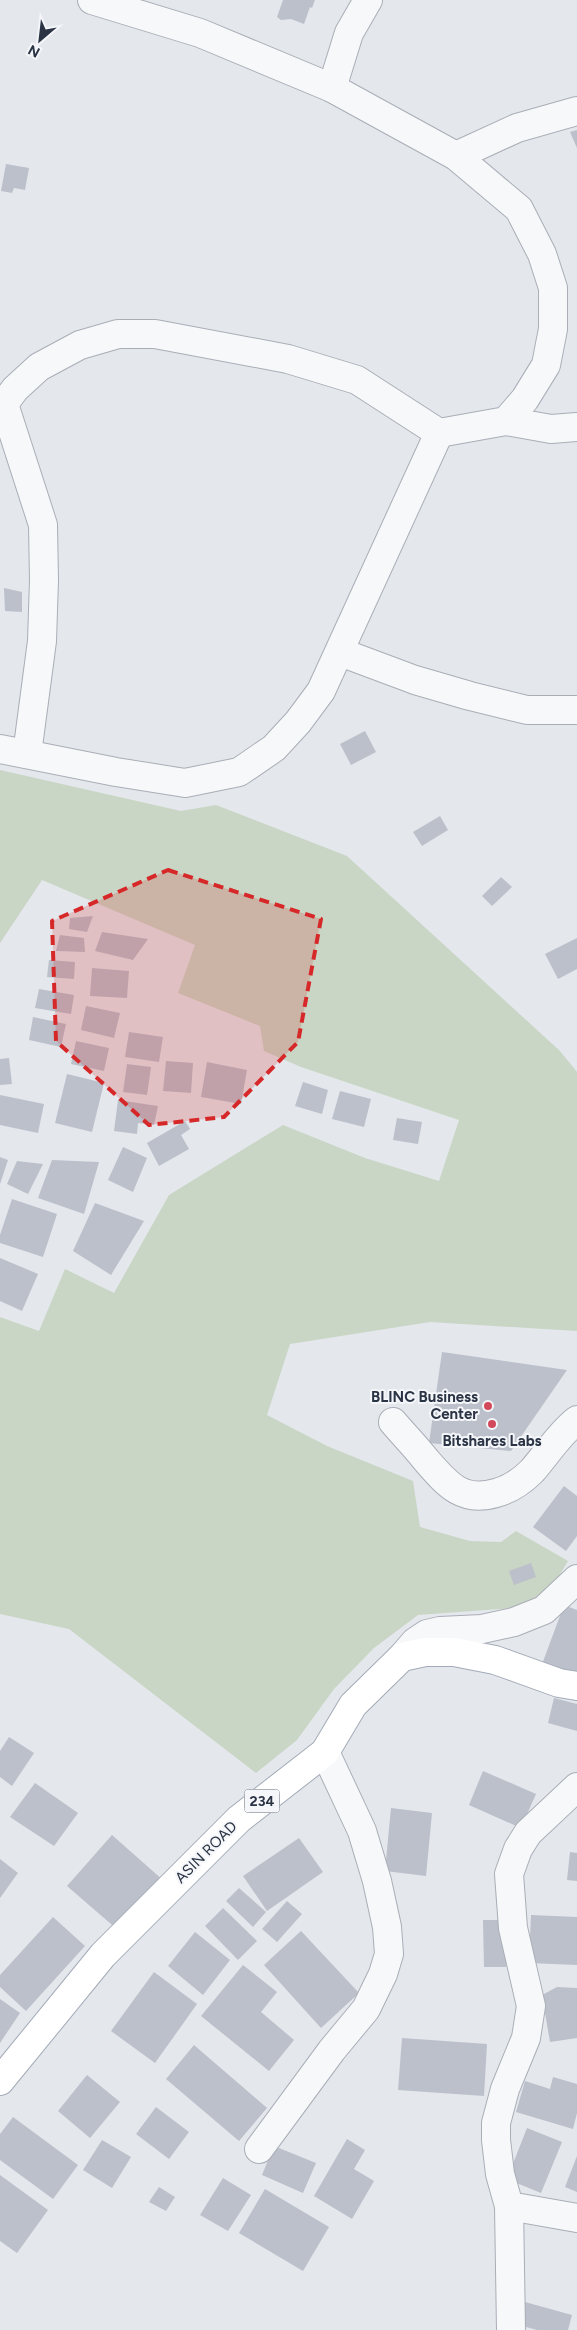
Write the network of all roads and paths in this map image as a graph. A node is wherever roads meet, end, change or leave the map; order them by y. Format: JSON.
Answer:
{"nodes":[{"id":1,"x":92,"y":0,"type":"edge"},
{"id":2,"x":368,"y":0,"type":"edge"},
{"id":3,"x":332,"y":88,"type":"junction"},
{"id":4,"x":577,"y":111,"type":"edge"},
{"id":5,"x":456,"y":156,"type":"junction"},
{"id":6,"x":2,"y":404,"type":"edge"},
{"id":7,"x":506,"y":421,"type":"junction"},
{"id":8,"x":577,"y":427,"type":"edge"},
{"id":9,"x":439,"y":433,"type":"junction"},
{"id":10,"x":340,"y":652,"type":"junction"},
{"id":11,"x":577,"y":710,"type":"edge"},
{"id":12,"x":0,"y":749,"type":"edge"},
{"id":13,"x":26,"y":754,"type":"junction"},
{"id":14,"x":577,"y":1420,"type":"edge"},
{"id":15,"x":394,"y":1422,"type":"dead end"},
{"id":16,"x":577,"y":1579,"type":"edge"},
{"id":17,"x":402,"y":1657,"type":"junction"},
{"id":18,"x":577,"y":1686,"type":"edge"},
{"id":19,"x":325,"y":1752,"type":"junction"},
{"id":20,"x":577,"y":1788,"type":"edge"},
{"id":21,"x":0,"y":2081,"type":"edge"},
{"id":22,"x":259,"y":2149,"type":"dead end"},
{"id":23,"x":509,"y":2206,"type":"junction"},
{"id":24,"x":577,"y":2218,"type":"edge"},
{"id":25,"x":511,"y":2330,"type":"edge"}],
"edges":[{"from":1,"to":3,"type":"street"},
{"from":2,"to":3,"type":"street"},
{"from":3,"to":5,"type":"street"},
{"from":4,"to":5,"type":"street"},
{"from":5,"to":7,"type":"street"},
{"from":6,"to":9,"type":"street"},
{"from":6,"to":13,"type":"street"},
{"from":7,"to":8,"type":"street"},
{"from":7,"to":9,"type":"street"},
{"from":9,"to":10,"type":"street"},
{"from":10,"to":11,"type":"street"},
{"from":10,"to":13,"type":"street"},
{"from":12,"to":13,"type":"street"},
{"from":14,"to":15,"type":"street"},
{"from":16,"to":17,"type":"street"},
{"from":17,"to":18,"type":"main road"},
{"from":17,"to":19,"type":"main road","name":"ASIN ROAD","number":"234"},
{"from":19,"to":21,"type":"main road","name":"ASIN ROAD","number":"234"},
{"from":19,"to":22,"type":"street"},
{"from":20,"to":23,"type":"street"},
{"from":23,"to":24,"type":"street"},
{"from":23,"to":25,"type":"street"}]}
